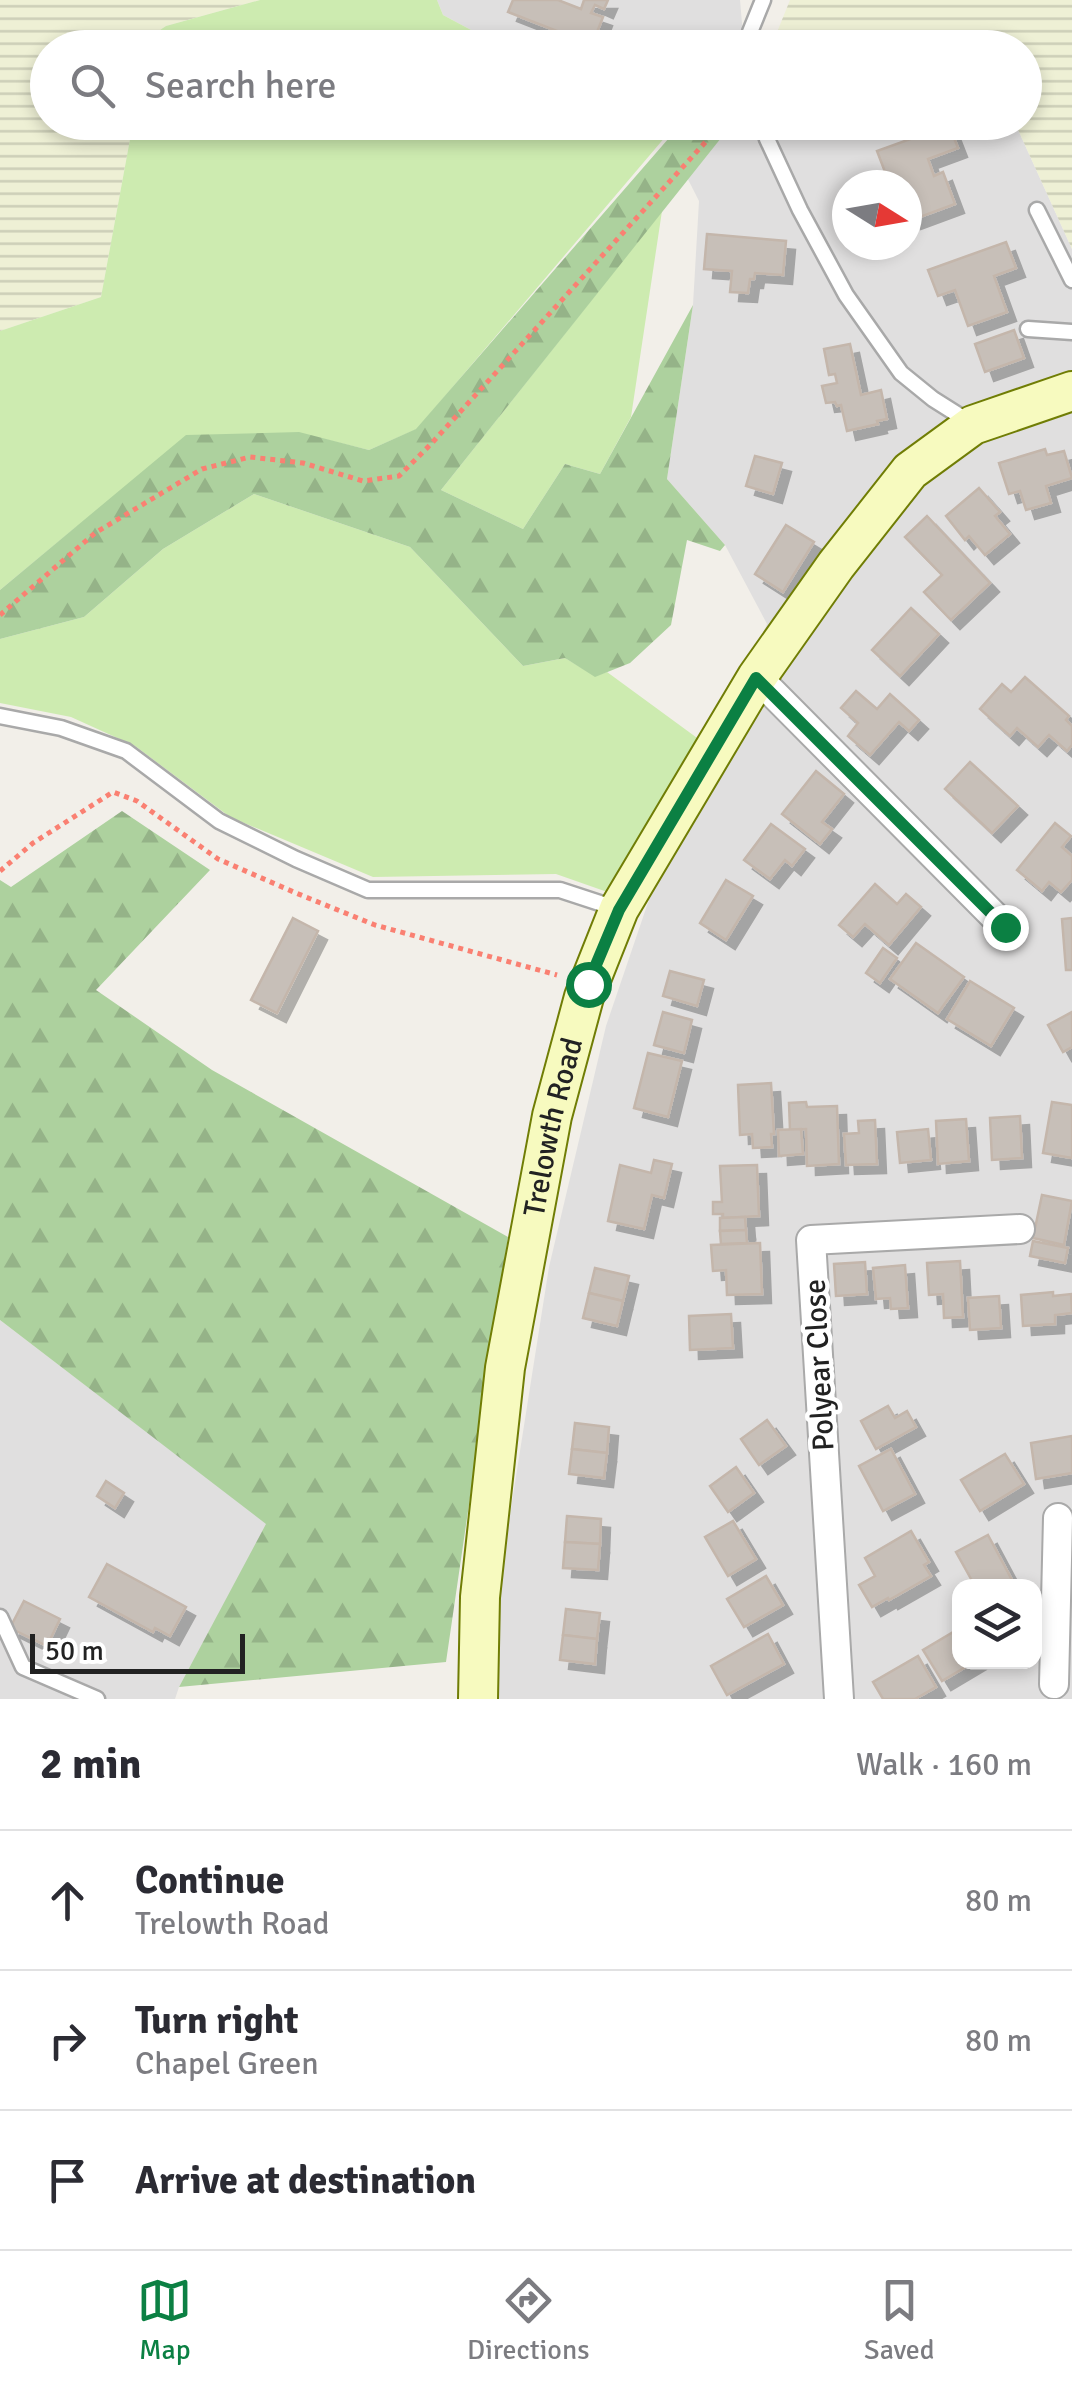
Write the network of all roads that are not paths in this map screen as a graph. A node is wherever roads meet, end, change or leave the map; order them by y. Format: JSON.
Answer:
{"nodes":[{"id":1,"x":763,"y":0,"type":"edge"},
{"id":2,"x":751,"y":30,"type":"edge"},
{"id":3,"x":767,"y":140,"type":"edge"},
{"id":4,"x":1037,"y":210,"type":"dead end"},
{"id":5,"x":1072,"y":280,"type":"edge"},
{"id":6,"x":1028,"y":329,"type":"dead end"},
{"id":7,"x":1072,"y":332,"type":"edge"},
{"id":8,"x":1072,"y":391,"type":"edge"},
{"id":9,"x":973,"y":424,"type":"junction"},
{"id":10,"x":756,"y":678,"type":"junction"},
{"id":11,"x":0,"y":716,"type":"edge"},
{"id":12,"x":619,"y":910,"type":"junction"},
{"id":13,"x":1005,"y":927,"type":"dead end"},
{"id":14,"x":1020,"y":1229,"type":"dead end"},
{"id":15,"x":1058,"y":1518,"type":"dead end"},
{"id":16,"x":0,"y":1617,"type":"edge"},
{"id":17,"x":1053,"y":1688,"type":"edge"},
{"id":18,"x":97,"y":1699,"type":"edge"},
{"id":19,"x":478,"y":1699,"type":"edge"},
{"id":20,"x":838,"y":1699,"type":"edge"}],
"edges":[{"from":1,"to":2,"type":"lane"},
{"from":3,"to":9,"type":"lane"},
{"from":4,"to":5,"type":"lane"},
{"from":6,"to":7,"type":"lane"},
{"from":8,"to":9,"type":"street","name":"Trelowth Road"},
{"from":9,"to":10,"type":"street","name":"Trelowth Road"},
{"from":10,"to":12,"type":"street","name":"Trelowth Road"},
{"from":10,"to":13,"type":"street"},
{"from":11,"to":12,"type":"lane"},
{"from":12,"to":19,"type":"street","name":"Trelowth Road"},
{"from":14,"to":20,"type":"street","name":"Polyear Close"},
{"from":15,"to":17,"type":"street"},
{"from":16,"to":18,"type":"lane"}]}
